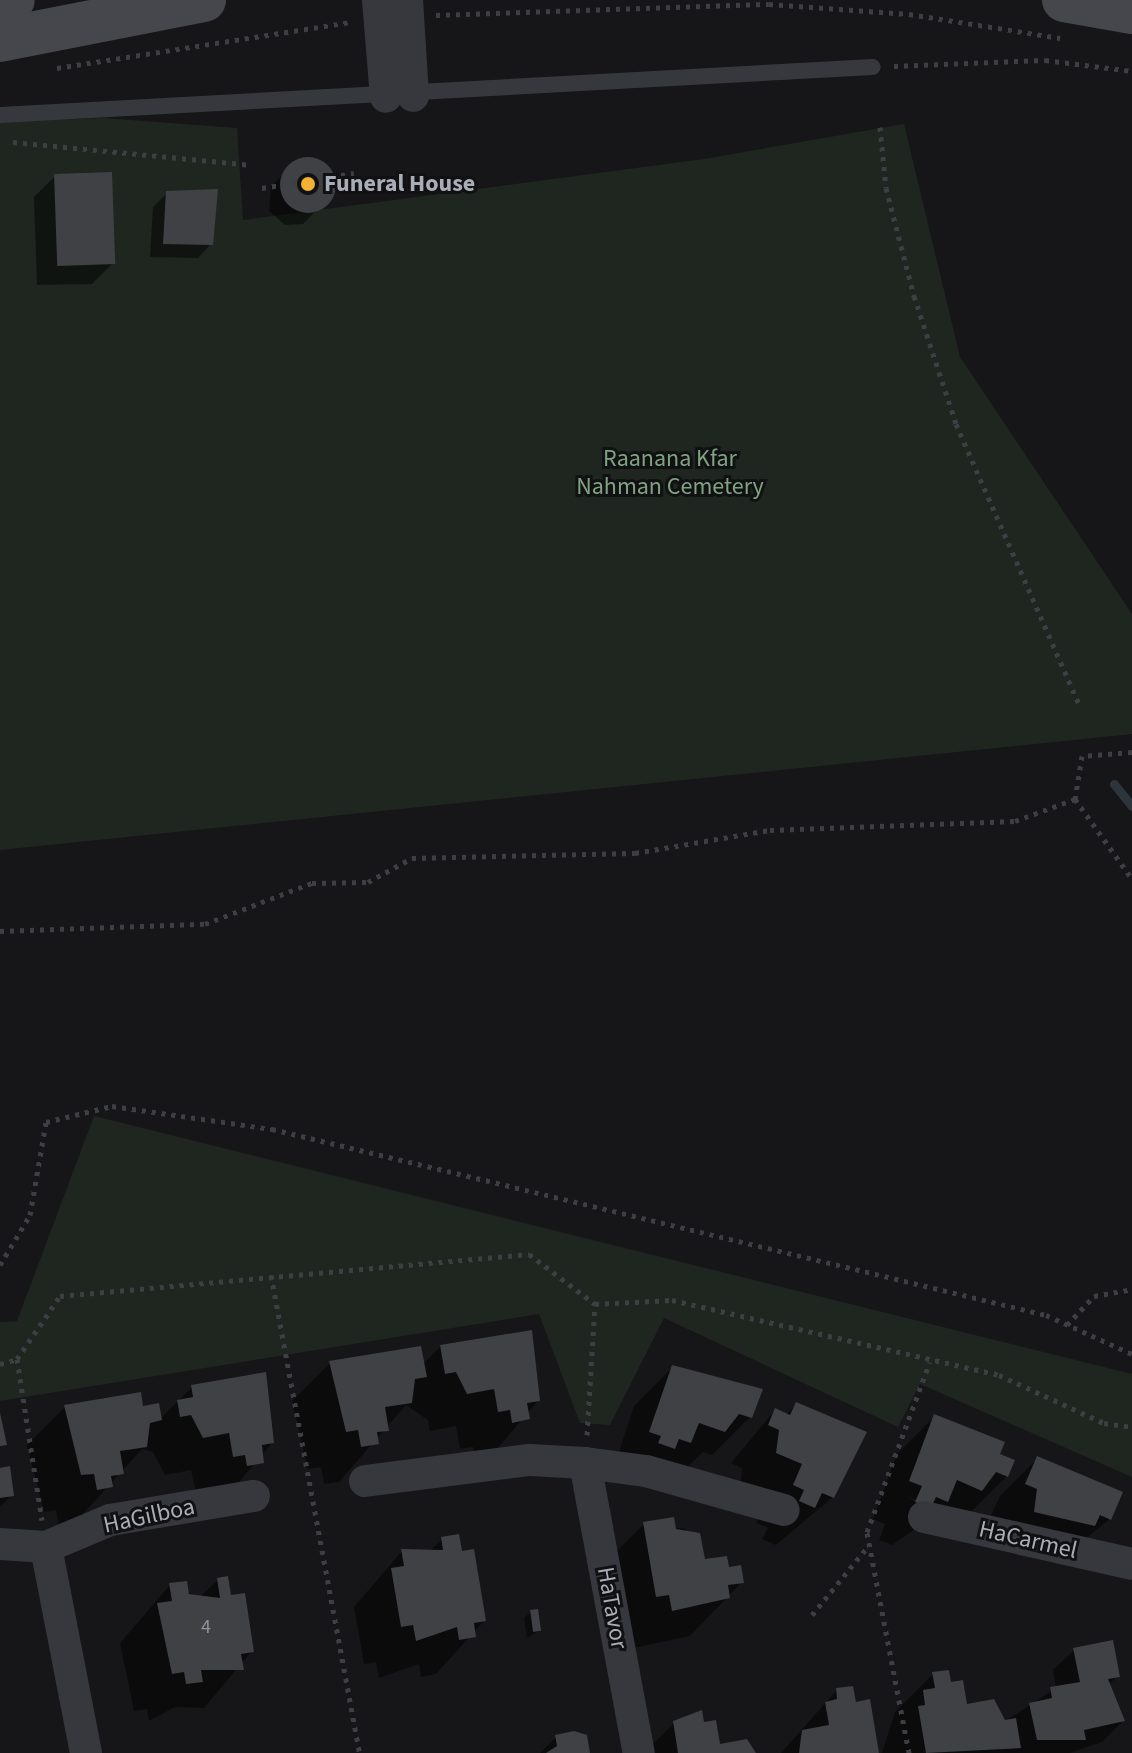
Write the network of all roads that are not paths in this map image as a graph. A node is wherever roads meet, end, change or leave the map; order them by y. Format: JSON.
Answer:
{"nodes":[{"id":1,"x":13,"y":0,"type":"edge"},
{"id":2,"x":204,"y":0,"type":"edge"},
{"id":3,"x":0,"y":3,"type":"edge"},
{"id":4,"x":392,"y":9,"type":"edge"},
{"id":5,"x":1132,"y":12,"type":"edge"},
{"id":6,"x":1068,"y":20,"type":"edge"},
{"id":7,"x":0,"y":40,"type":"edge"},
{"id":8,"x":873,"y":67,"type":"road end"},
{"id":9,"x":400,"y":96,"type":"junction"},
{"id":10,"x":0,"y":115,"type":"edge"},
{"id":11,"x":585,"y":1463,"type":"junction"},
{"id":12,"x":365,"y":1481,"type":"dead end"},
{"id":13,"x":254,"y":1496,"type":"dead end"},
{"id":14,"x":784,"y":1510,"type":"dead end"},
{"id":15,"x":924,"y":1517,"type":"dead end"},
{"id":16,"x":0,"y":1544,"type":"edge"},
{"id":17,"x":46,"y":1547,"type":"junction"},
{"id":18,"x":1132,"y":1564,"type":"edge"},
{"id":19,"x":86,"y":1753,"type":"edge"},
{"id":20,"x":639,"y":1753,"type":"edge"}],
"edges":[{"from":1,"to":3,"type":"street"},
{"from":2,"to":7,"type":"street"},
{"from":4,"to":9,"type":"street"},
{"from":5,"to":6,"type":"street"},
{"from":8,"to":9,"type":"lane"},
{"from":9,"to":10,"type":"lane"},
{"from":11,"to":12,"type":"street"},
{"from":11,"to":14,"type":"street"},
{"from":11,"to":20,"type":"street","name":"HaTavor"},
{"from":13,"to":17,"type":"street","name":"HaGilboa"},
{"from":15,"to":18,"type":"street","name":"HaCarmel"},
{"from":16,"to":17,"type":"street","name":"HaGilboa"},
{"from":17,"to":19,"type":"street"}]}
